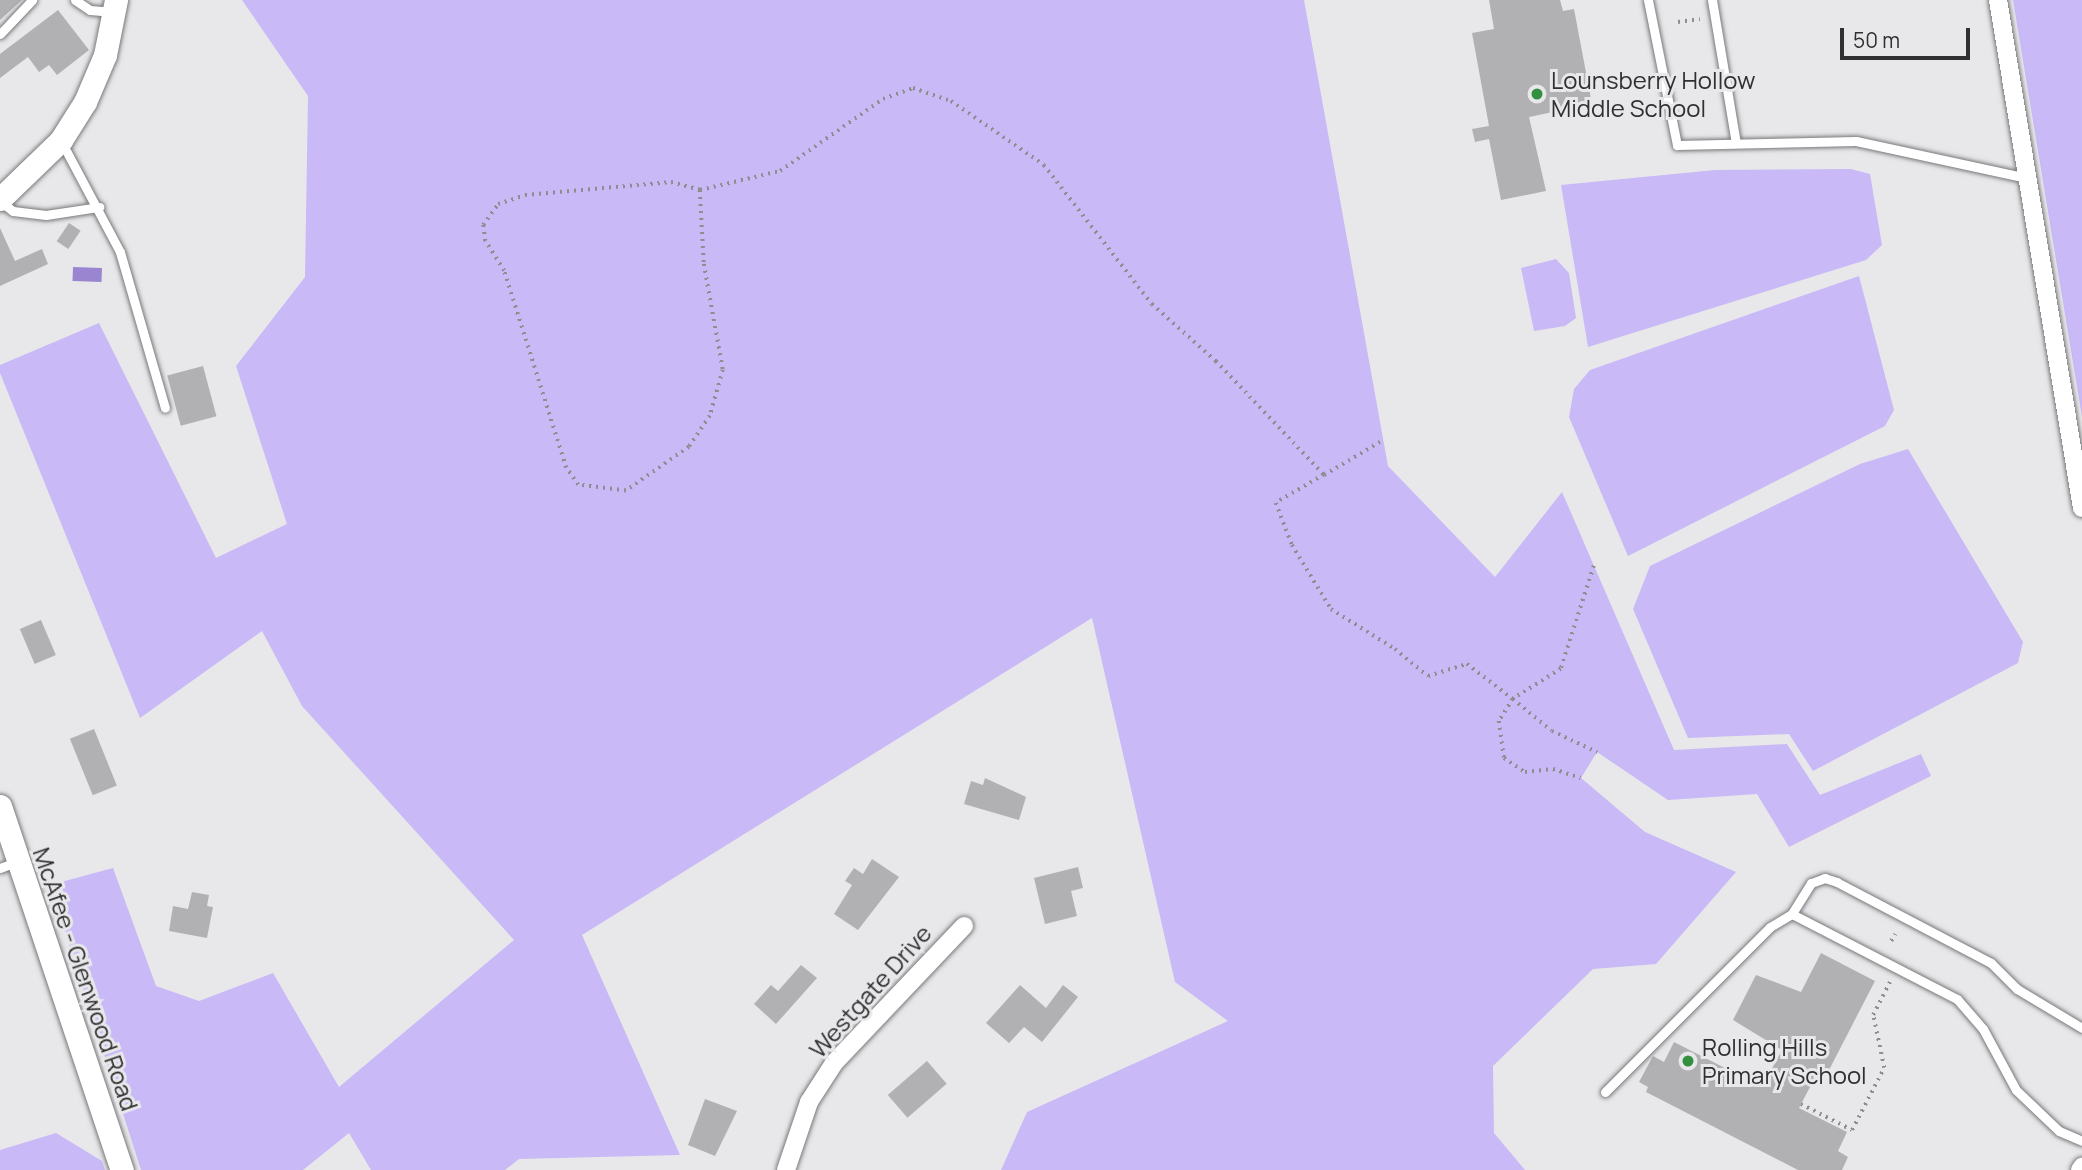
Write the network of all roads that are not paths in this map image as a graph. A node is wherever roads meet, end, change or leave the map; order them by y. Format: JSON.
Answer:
{"nodes":[{"id":1,"x":32,"y":0,"type":"edge"},
{"id":2,"x":75,"y":0,"type":"edge"},
{"id":3,"x":1648,"y":0,"type":"edge"},
{"id":4,"x":1712,"y":0,"type":"edge"},
{"id":5,"x":1998,"y":0,"type":"edge"},
{"id":6,"x":115,"y":6,"type":"edge"},
{"id":7,"x":0,"y":34,"type":"edge"},
{"id":8,"x":61,"y":140,"type":"junction"},
{"id":9,"x":1735,"y":143,"type":"junction"},
{"id":10,"x":2026,"y":178,"type":"junction"},
{"id":11,"x":0,"y":200,"type":"edge"},
{"id":12,"x":99,"y":207,"type":"junction"},
{"id":13,"x":164,"y":408,"type":"dead end"},
{"id":14,"x":2082,"y":508,"type":"edge"},
{"id":15,"x":0,"y":806,"type":"edge"},
{"id":16,"x":9,"y":865,"type":"edge"},
{"id":17,"x":1792,"y":914,"type":"junction"},
{"id":18,"x":964,"y":926,"type":"dead end"},
{"id":19,"x":2082,"y":1028,"type":"edge"},
{"id":20,"x":1605,"y":1092,"type":"dead end"},
{"id":21,"x":2082,"y":1141,"type":"edge"},
{"id":22,"x":122,"y":1170,"type":"edge"},
{"id":23,"x":786,"y":1170,"type":"edge"}],
"edges":[{"from":1,"to":7,"type":"lane"},
{"from":2,"to":6,"type":"lane"},
{"from":3,"to":9,"type":"lane"},
{"from":4,"to":9,"type":"lane"},
{"from":5,"to":10,"type":"street"},
{"from":6,"to":8,"type":"street"},
{"from":8,"to":11,"type":"street"},
{"from":8,"to":12,"type":"lane"},
{"from":9,"to":10,"type":"lane"},
{"from":10,"to":14,"type":"street"},
{"from":11,"to":12,"type":"lane"},
{"from":12,"to":13,"type":"lane"},
{"from":15,"to":16,"type":"street","name":"McAfee - Glenwood Road"},
{"from":16,"to":22,"type":"street","name":"McAfee - Glenwood Road"},
{"from":17,"to":19,"type":"lane"},
{"from":17,"to":20,"type":"lane"},
{"from":17,"to":21,"type":"lane"},
{"from":18,"to":23,"type":"street","name":"Westgate Drive"}]}
